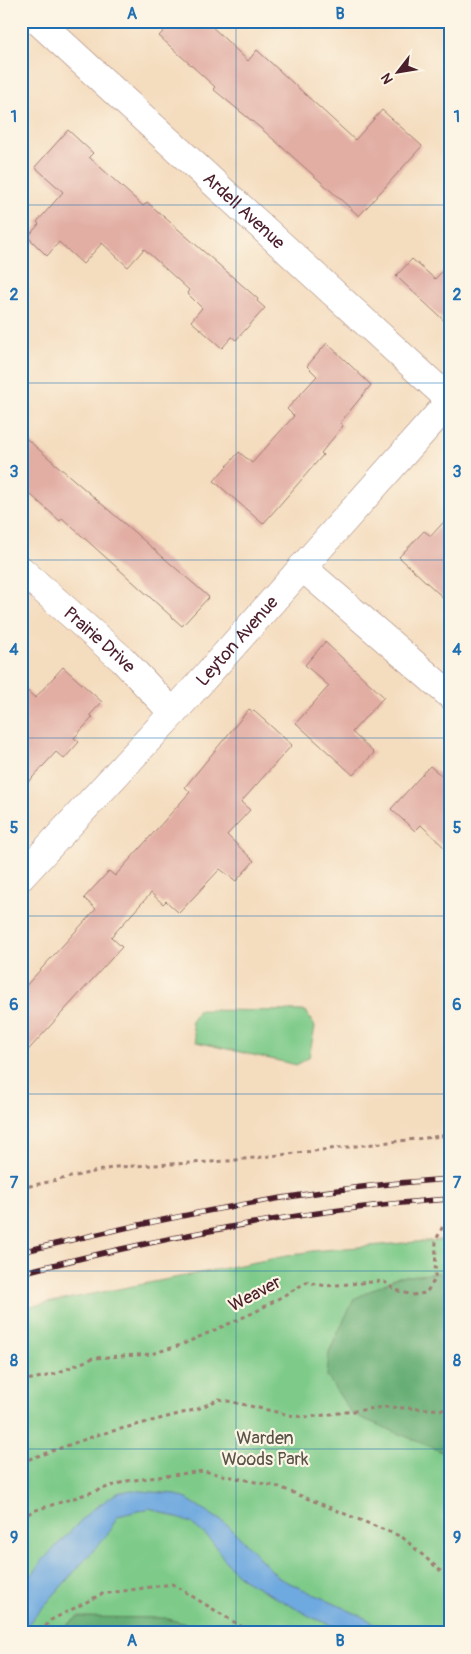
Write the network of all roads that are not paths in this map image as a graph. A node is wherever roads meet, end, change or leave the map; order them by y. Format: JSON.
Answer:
{"nodes":[{"id":1,"x":38,"y":21,"type":"edge"},
{"id":2,"x":450,"y":400,"type":"edge"},
{"id":3,"x":302,"y":567,"type":"junction"},
{"id":4,"x":21,"y":570,"type":"edge"},
{"id":5,"x":450,"y":695,"type":"edge"},
{"id":6,"x":173,"y":713,"type":"junction"},
{"id":7,"x":21,"y":877,"type":"edge"}],
"edges":[{"from":1,"to":2,"type":"street","name":"Ardell Avenue"},
{"from":2,"to":3,"type":"street","name":"Leyton Avenue"},
{"from":3,"to":5,"type":"street"},
{"from":3,"to":6,"type":"street","name":"Leyton Avenue"},
{"from":4,"to":6,"type":"street","name":"Prairie Drive"},
{"from":6,"to":7,"type":"street","name":"Leyton Avenue"}]}
